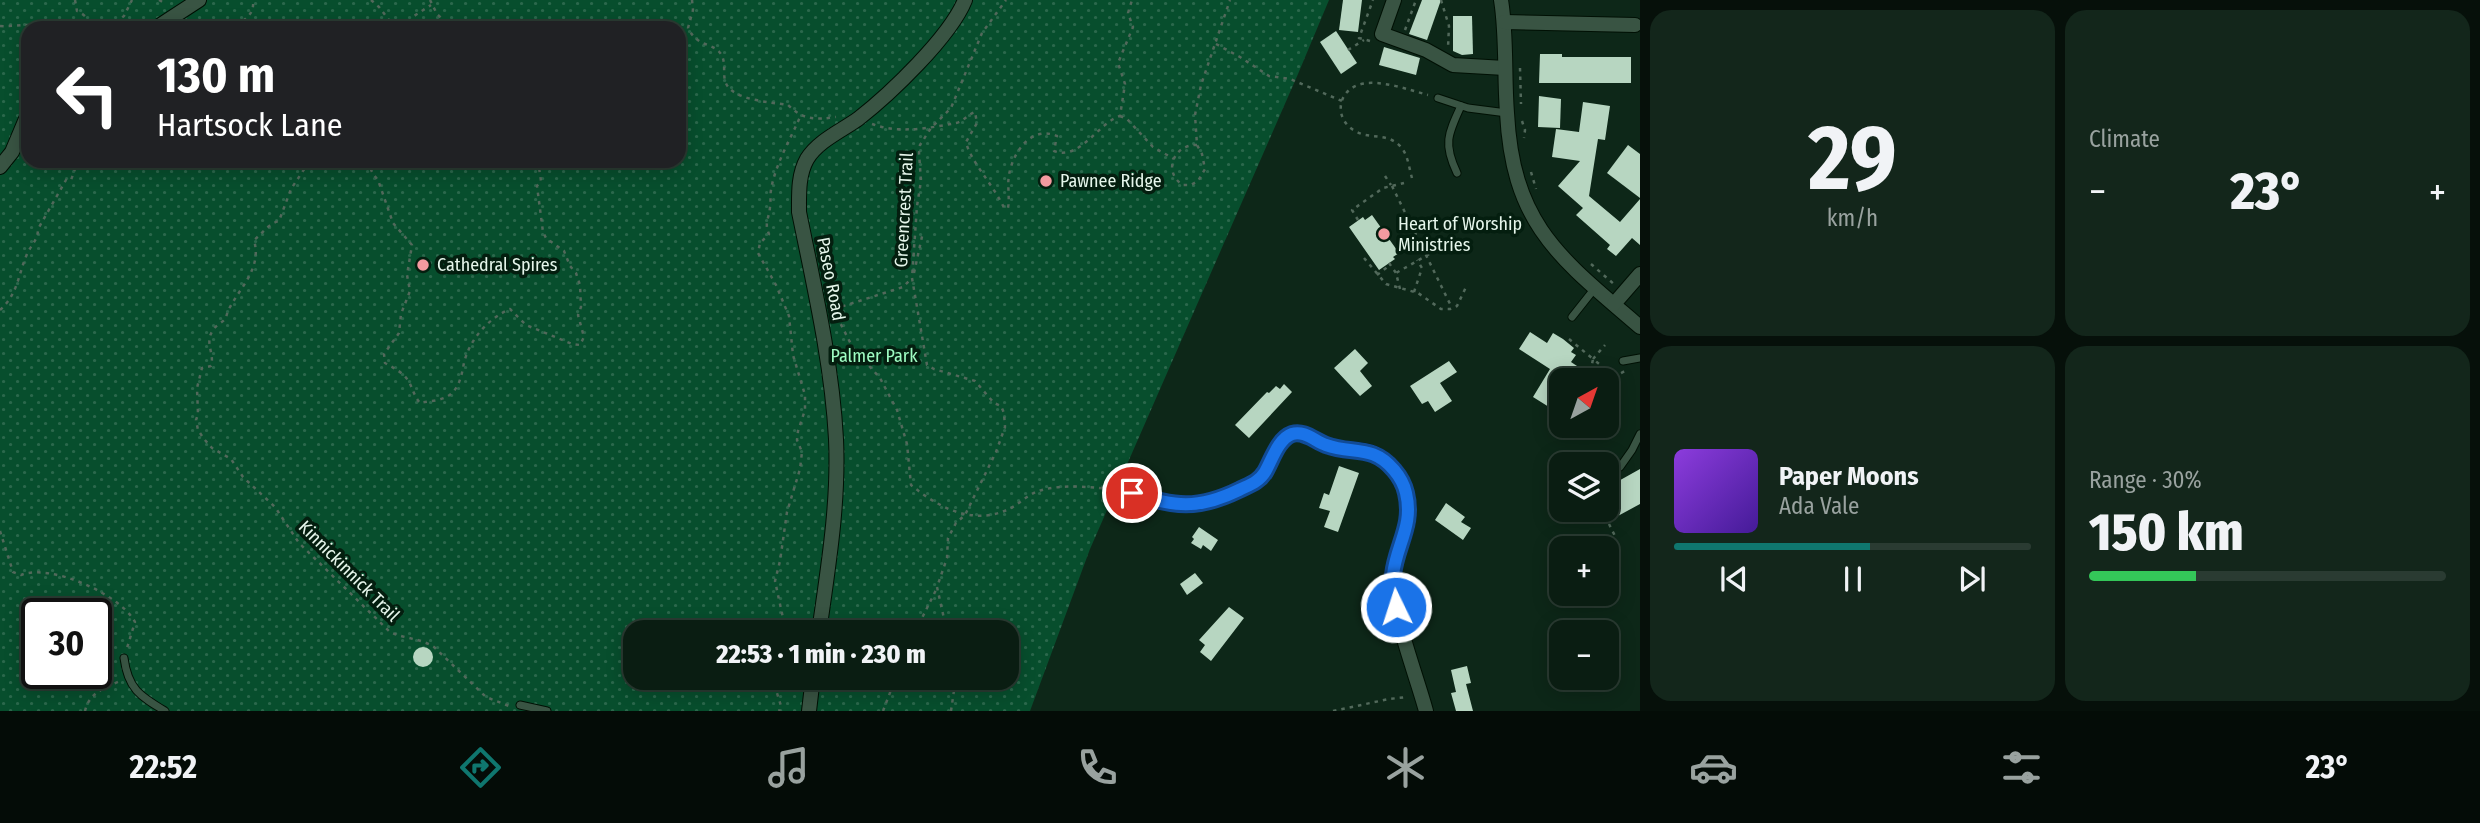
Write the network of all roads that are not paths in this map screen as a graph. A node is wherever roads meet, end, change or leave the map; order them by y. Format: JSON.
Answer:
{"nodes":[{"id":1,"x":199,"y":0,"type":"edge"},
{"id":2,"x":965,"y":0,"type":"edge"},
{"id":3,"x":1394,"y":0,"type":"edge"},
{"id":4,"x":1501,"y":0,"type":"edge"},
{"id":5,"x":167,"y":21,"type":"edge"},
{"id":6,"x":1504,"y":22,"type":"junction"},
{"id":7,"x":1635,"y":25,"type":"dead end"},
{"id":8,"x":1513,"y":68,"type":"junction"},
{"id":9,"x":1438,"y":98,"type":"road end"},
{"id":10,"x":1461,"y":106,"type":"junction"},
{"id":11,"x":1507,"y":113,"type":"junction"},
{"id":12,"x":21,"y":131,"type":"edge"},
{"id":13,"x":0,"y":167,"type":"edge"},
{"id":14,"x":1457,"y":173,"type":"dead end"},
{"id":15,"x":1640,"y":274,"type":"edge"},
{"id":16,"x":1595,"y":288,"type":"junction"},
{"id":17,"x":1614,"y":304,"type":"junction"},
{"id":18,"x":1572,"y":317,"type":"dead end"},
{"id":19,"x":1640,"y":327,"type":"edge"},
{"id":20,"x":1640,"y":358,"type":"edge"},
{"id":21,"x":1623,"y":360,"type":"dead end"},
{"id":22,"x":1640,"y":434,"type":"edge"},
{"id":23,"x":1619,"y":467,"type":"dead end"},
{"id":24,"x":1132,"y":493,"type":"road end"},
{"id":25,"x":821,"y":620,"type":"edge"},
{"id":26,"x":124,"y":659,"type":"road end"},
{"id":27,"x":811,"y":690,"type":"edge"},
{"id":28,"x":520,"y":705,"type":"road end"},
{"id":29,"x":165,"y":711,"type":"edge"},
{"id":30,"x":547,"y":711,"type":"edge"},
{"id":31,"x":809,"y":711,"type":"edge"},
{"id":32,"x":1426,"y":711,"type":"edge"}],
"edges":[{"from":1,"to":5,"type":"street"},
{"from":2,"to":25,"type":"street","name":"Paseo Road"},
{"from":3,"to":8,"type":"street"},
{"from":4,"to":6,"type":"street"},
{"from":6,"to":7,"type":"street"},
{"from":6,"to":8,"type":"street"},
{"from":8,"to":11,"type":"street"},
{"from":9,"to":10,"type":"lane"},
{"from":10,"to":11,"type":"lane"},
{"from":10,"to":14,"type":"lane"},
{"from":11,"to":16,"type":"street"},
{"from":12,"to":13,"type":"street"},
{"from":15,"to":17,"type":"street"},
{"from":16,"to":17,"type":"street"},
{"from":16,"to":18,"type":"lane"},
{"from":17,"to":19,"type":"street"},
{"from":20,"to":21,"type":"lane"},
{"from":22,"to":23,"type":"lane"},
{"from":24,"to":32,"type":"street"},
{"from":26,"to":29,"type":"lane"},
{"from":27,"to":31,"type":"street"},
{"from":28,"to":30,"type":"lane"}]}
